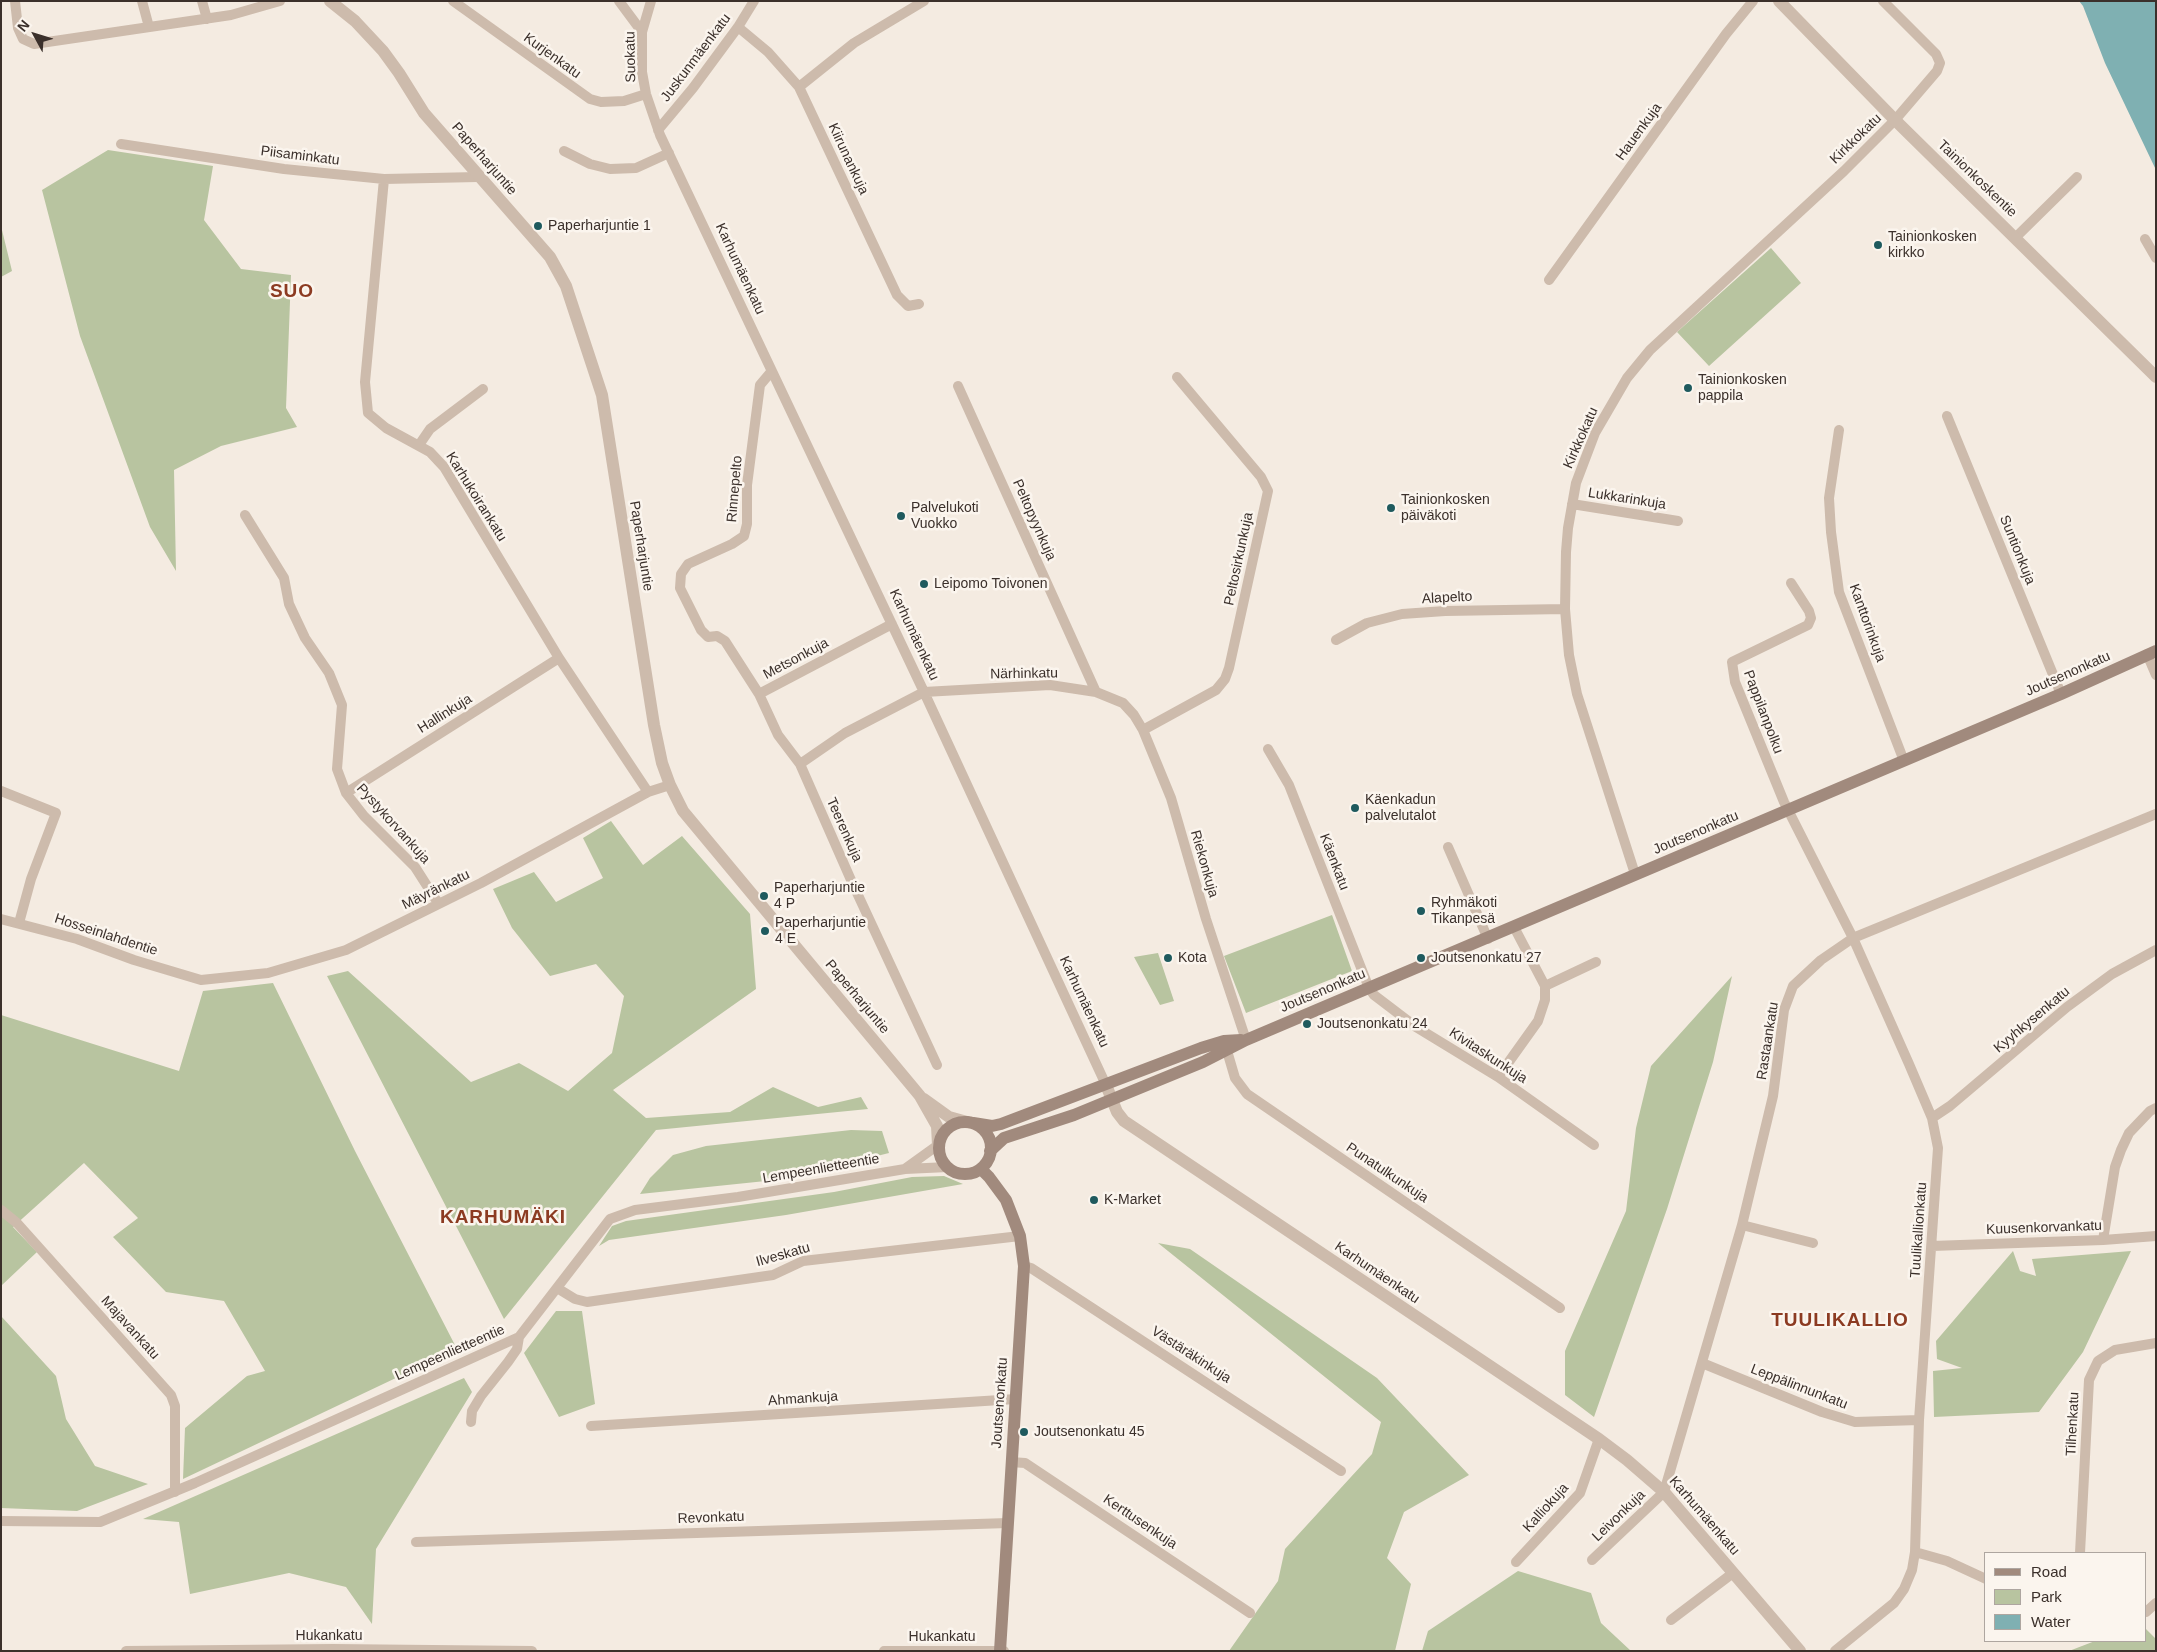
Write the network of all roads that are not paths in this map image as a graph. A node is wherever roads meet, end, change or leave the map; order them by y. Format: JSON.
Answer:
{"nodes":[{"id":1,"x":15,"y":1,"type":"edge"},
{"id":2,"x":142,"y":1,"type":"edge"},
{"id":3,"x":202,"y":1,"type":"edge"},
{"id":4,"x":280,"y":1,"type":"edge"},
{"id":5,"x":330,"y":1,"type":"edge"},
{"id":6,"x":453,"y":1,"type":"edge"},
{"id":7,"x":619,"y":1,"type":"edge"},
{"id":8,"x":651,"y":1,"type":"edge"},
{"id":9,"x":754,"y":1,"type":"edge"},
{"id":10,"x":924,"y":1,"type":"edge"},
{"id":11,"x":1753,"y":1,"type":"edge"},
{"id":12,"x":1779,"y":1,"type":"edge"},
{"id":13,"x":1883,"y":1,"type":"edge"},
{"id":14,"x":207,"y":19,"type":"junction"},
{"id":15,"x":738,"y":27,"type":"junction"},
{"id":16,"x":149,"y":28,"type":"junction"},
{"id":17,"x":642,"y":32,"type":"junction"},
{"id":18,"x":799,"y":87,"type":"junction"},
{"id":19,"x":646,"y":94,"type":"junction"},
{"id":20,"x":652,"y":112,"type":"joint"},
{"id":21,"x":1895,"y":120,"type":"junction"},
{"id":22,"x":658,"y":130,"type":"junction"},
{"id":23,"x":121,"y":144,"type":"dead end"},
{"id":24,"x":564,"y":151,"type":"dead end"},
{"id":25,"x":669,"y":153,"type":"junction"},
{"id":26,"x":478,"y":177,"type":"junction"},
{"id":27,"x":2077,"y":177,"type":"dead end"},
{"id":28,"x":384,"y":179,"type":"junction"},
{"id":29,"x":2015,"y":238,"type":"junction"},
{"id":30,"x":2145,"y":239,"type":"dead end"},
{"id":31,"x":2156,"y":258,"type":"edge"},
{"id":32,"x":1549,"y":280,"type":"dead end"},
{"id":33,"x":919,"y":304,"type":"dead end"},
{"id":34,"x":771,"y":372,"type":"junction"},
{"id":35,"x":1178,"y":377,"type":"dead end"},
{"id":36,"x":2156,"y":377,"type":"edge"},
{"id":37,"x":958,"y":386,"type":"dead end"},
{"id":38,"x":483,"y":389,"type":"dead end"},
{"id":39,"x":1947,"y":416,"type":"dead end"},
{"id":40,"x":1839,"y":430,"type":"dead end"},
{"id":41,"x":419,"y":445,"type":"junction"},
{"id":42,"x":1572,"y":504,"type":"junction"},
{"id":43,"x":245,"y":515,"type":"dead end"},
{"id":44,"x":1678,"y":521,"type":"dead end"},
{"id":45,"x":1791,"y":583,"type":"dead end"},
{"id":46,"x":1565,"y":609,"type":"junction"},
{"id":47,"x":892,"y":624,"type":"junction"},
{"id":48,"x":1336,"y":640,"type":"dead end"},
{"id":49,"x":2152,"y":653,"type":"edge"},
{"id":50,"x":559,"y":658,"type":"junction"},
{"id":51,"x":2156,"y":675,"type":"edge"},
{"id":52,"x":924,"y":692,"type":"junction"},
{"id":53,"x":1096,"y":692,"type":"junction"},
{"id":54,"x":759,"y":694,"type":"junction"},
{"id":55,"x":2061,"y":694,"type":"junction"},
{"id":56,"x":1123,"y":703,"type":"joint"},
{"id":57,"x":1142,"y":730,"type":"junction"},
{"id":58,"x":1268,"y":749,"type":"dead end"},
{"id":59,"x":1904,"y":761,"type":"junction"},
{"id":60,"x":800,"y":764,"type":"junction"},
{"id":61,"x":670,"y":785,"type":"junction"},
{"id":62,"x":1,"y":791,"type":"edge"},
{"id":63,"x":648,"y":792,"type":"junction"},
{"id":64,"x":346,"y":793,"type":"junction"},
{"id":65,"x":1789,"y":810,"type":"junction"},
{"id":66,"x":2156,"y":814,"type":"edge"},
{"id":67,"x":1448,"y":847,"type":"dead end"},
{"id":68,"x":1635,"y":874,"type":"junction"},
{"id":69,"x":438,"y":903,"type":"junction"},
{"id":70,"x":1,"y":919,"type":"edge"},
{"id":71,"x":19,"y":923,"type":"junction"},
{"id":72,"x":1514,"y":927,"type":"junction"},
{"id":73,"x":1853,"y":938,"type":"junction"},
{"id":74,"x":1488,"y":939,"type":"junction"},
{"id":75,"x":2156,"y":950,"type":"edge"},
{"id":76,"x":1596,"y":962,"type":"dead end"},
{"id":77,"x":201,"y":980,"type":"joint"},
{"id":78,"x":1545,"y":986,"type":"junction"},
{"id":79,"x":1369,"y":988,"type":"junction"},
{"id":80,"x":1246,"y":1040,"type":"junction"},
{"id":81,"x":1226,"y":1046,"type":"junction"},
{"id":82,"x":937,"y":1064,"type":"dead end"},
{"id":83,"x":1498,"y":1077,"type":"junction"},
{"id":84,"x":1106,"y":1084,"type":"junction"},
{"id":85,"x":920,"y":1096,"type":"junction"},
{"id":86,"x":1112,"y":1099,"type":"junction"},
{"id":87,"x":2156,"y":1108,"type":"edge"},
{"id":88,"x":1932,"y":1118,"type":"junction"},
{"id":89,"x":967,"y":1122,"type":"junction"},
{"id":90,"x":938,"y":1145,"type":"junction"},
{"id":91,"x":1594,"y":1145,"type":"dead end"},
{"id":92,"x":990,"y":1151,"type":"junction"},
{"id":93,"x":948,"y":1167,"type":"junction"},
{"id":94,"x":905,"y":1169,"type":"junction"},
{"id":95,"x":980,"y":1169,"type":"junction"},
{"id":96,"x":1,"y":1210,"type":"edge"},
{"id":97,"x":1742,"y":1225,"type":"junction"},
{"id":98,"x":1020,"y":1236,"type":"junction"},
{"id":99,"x":2156,"y":1236,"type":"edge"},
{"id":100,"x":2103,"y":1240,"type":"junction"},
{"id":101,"x":1813,"y":1243,"type":"dead end"},
{"id":102,"x":1932,"y":1246,"type":"junction"},
{"id":103,"x":1024,"y":1266,"type":"junction"},
{"id":104,"x":557,"y":1288,"type":"junction"},
{"id":105,"x":1560,"y":1308,"type":"dead end"},
{"id":106,"x":519,"y":1336,"type":"junction"},
{"id":107,"x":2156,"y":1343,"type":"edge"},
{"id":108,"x":1702,"y":1364,"type":"junction"},
{"id":109,"x":1016,"y":1399,"type":"junction"},
{"id":110,"x":1919,"y":1420,"type":"junction"},
{"id":111,"x":471,"y":1422,"type":"dead end"},
{"id":112,"x":591,"y":1426,"type":"dead end"},
{"id":113,"x":1598,"y":1439,"type":"junction"},
{"id":114,"x":1011,"y":1462,"type":"junction"},
{"id":115,"x":1341,"y":1471,"type":"dead end"},
{"id":116,"x":175,"y":1492,"type":"junction"},
{"id":117,"x":1664,"y":1492,"type":"junction"},
{"id":118,"x":1,"y":1521,"type":"edge"},
{"id":119,"x":1008,"y":1523,"type":"junction"},
{"id":120,"x":416,"y":1542,"type":"dead end"},
{"id":121,"x":1915,"y":1552,"type":"junction"},
{"id":122,"x":2080,"y":1552,"type":"edge"},
{"id":123,"x":1592,"y":1560,"type":"dead end"},
{"id":124,"x":1516,"y":1562,"type":"dead end"},
{"id":125,"x":1733,"y":1573,"type":"junction"},
{"id":126,"x":1984,"y":1578,"type":"edge"},
{"id":127,"x":1250,"y":1613,"type":"dead end"},
{"id":128,"x":1671,"y":1620,"type":"dead end"},
{"id":129,"x":1001,"y":1650,"type":"edge"},
{"id":130,"x":126,"y":1651,"type":"edge"},
{"id":131,"x":532,"y":1651,"type":"edge"},
{"id":132,"x":884,"y":1651,"type":"edge"},
{"id":133,"x":1800,"y":1651,"type":"edge"},
{"id":134,"x":1835,"y":1651,"type":"edge"}],
"edges":[{"from":1,"to":16,"type":"street"},
{"from":2,"to":16,"type":"street"},
{"from":3,"to":14,"type":"street"},
{"from":4,"to":14,"type":"street"},
{"from":5,"to":26,"type":"street","name":"Paperharjuntie"},
{"from":6,"to":19,"type":"street","name":"Kurjenkatu"},
{"from":7,"to":17,"type":"street"},
{"from":8,"to":17,"type":"street","name":"Suokatu"},
{"from":9,"to":15,"type":"street","name":"Juskunmäenkatu"},
{"from":10,"to":18,"type":"street"},
{"from":11,"to":32,"type":"street","name":"Hauenkuja"},
{"from":12,"to":21,"type":"street","name":"Tainionkoskentie"},
{"from":13,"to":21,"type":"street","name":"Kirkkokatu"},
{"from":14,"to":16,"type":"street"},
{"from":15,"to":18,"type":"street","name":"Kiirunankuja"},
{"from":15,"to":22,"type":"street","name":"Juskunmäenkatu"},
{"from":17,"to":19,"type":"street","name":"Suokatu"},
{"from":18,"to":33,"type":"street","name":"Kiirunankuja"},
{"from":19,"to":20,"type":"street","name":"Suokatu"},
{"from":20,"to":22,"type":"street","name":"Karhumäenkatu"},
{"from":21,"to":29,"type":"street","name":"Tainionkoskentie"},
{"from":21,"to":42,"type":"street","name":"Kirkkokatu"},
{"from":22,"to":25,"type":"street","name":"Karhumäenkatu"},
{"from":23,"to":28,"type":"street","name":"Piisaminkatu"},
{"from":24,"to":25,"type":"street"},
{"from":25,"to":34,"type":"street","name":"Karhumäenkatu"},
{"from":26,"to":28,"type":"street","name":"Piisaminkatu"},
{"from":26,"to":61,"type":"street","name":"Paperharjuntie"},
{"from":27,"to":29,"type":"street"},
{"from":28,"to":41,"type":"street","name":"Karhukoirankatu"},
{"from":29,"to":36,"type":"street","name":"Tainionkoskentie"},
{"from":30,"to":31,"type":"street"},
{"from":34,"to":47,"type":"street","name":"Karhumäenkatu"},
{"from":34,"to":54,"type":"street","name":"Rinnepelto"},
{"from":35,"to":57,"type":"street","name":"Peltosirkunkuja"},
{"from":37,"to":53,"type":"street","name":"Peltopyynkuja"},
{"from":38,"to":41,"type":"street"},
{"from":39,"to":55,"type":"street","name":"Suntionkuja"},
{"from":40,"to":59,"type":"street","name":"Kanttorinkuja"},
{"from":41,"to":50,"type":"street","name":"Karhukoirankatu"},
{"from":42,"to":44,"type":"street","name":"Lukkarinkuja"},
{"from":42,"to":46,"type":"street","name":"Kirkkokatu"},
{"from":43,"to":64,"type":"street","name":"Pystykorvankuja"},
{"from":45,"to":65,"type":"street","name":"Pappilanpolku"},
{"from":46,"to":48,"type":"street","name":"Alapelto"},
{"from":46,"to":68,"type":"street","name":"Kirkkokatu"},
{"from":47,"to":52,"type":"street","name":"Karhumäenkatu"},
{"from":47,"to":54,"type":"street","name":"Metsonkuja"},
{"from":49,"to":51,"type":"street"},
{"from":49,"to":55,"type":"main road","name":"Joutsenonkatu"},
{"from":50,"to":63,"type":"street","name":"Karhukoirankatu"},
{"from":50,"to":64,"type":"street","name":"Hallinkuja"},
{"from":52,"to":53,"type":"street","name":"Närhinkatu"},
{"from":52,"to":60,"type":"street"},
{"from":52,"to":84,"type":"street","name":"Karhumäenkatu"},
{"from":53,"to":56,"type":"street","name":"Närhinkatu"},
{"from":54,"to":60,"type":"street","name":"Metsonkuja"},
{"from":55,"to":59,"type":"main road","name":"Joutsenonkatu"},
{"from":56,"to":57,"type":"street","name":"Riekonkuja"},
{"from":57,"to":80,"type":"street","name":"Riekonkuja"},
{"from":58,"to":79,"type":"street","name":"Käenkatu"},
{"from":59,"to":65,"type":"main road","name":"Joutsenonkatu"},
{"from":60,"to":82,"type":"street","name":"Teerenkuja"},
{"from":61,"to":63,"type":"street","name":"Mäyränkatu"},
{"from":61,"to":85,"type":"street","name":"Paperharjuntie"},
{"from":62,"to":71,"type":"street"},
{"from":63,"to":69,"type":"street","name":"Mäyränkatu"},
{"from":64,"to":69,"type":"street","name":"Pystykorvankuja"},
{"from":65,"to":68,"type":"main road","name":"Joutsenonkatu"},
{"from":65,"to":73,"type":"street","name":"Tuulikallionkatu"},
{"from":66,"to":73,"type":"street","name":"Rastaankatu"},
{"from":67,"to":74,"type":"street"},
{"from":68,"to":72,"type":"main road","name":"Joutsenonkatu"},
{"from":69,"to":77,"type":"street","name":"Mäyränkatu"},
{"from":70,"to":71,"type":"street","name":"Hosseinlahdentie"},
{"from":71,"to":77,"type":"street","name":"Hosseinlahdentie"},
{"from":72,"to":74,"type":"main road","name":"Joutsenonkatu"},
{"from":72,"to":78,"type":"street"},
{"from":73,"to":88,"type":"street","name":"Tuulikallionkatu"},
{"from":73,"to":97,"type":"street","name":"Rastaankatu"},
{"from":74,"to":79,"type":"main road","name":"Joutsenonkatu"},
{"from":75,"to":88,"type":"street","name":"Kyyhkysenkatu"},
{"from":76,"to":78,"type":"street"},
{"from":78,"to":83,"type":"street"},
{"from":79,"to":80,"type":"main road","name":"Joutsenonkatu"},
{"from":79,"to":83,"type":"street","name":"Kivitaskunkuja"},
{"from":80,"to":81,"type":"main road","name":"Joutsenonkatu"},
{"from":81,"to":84,"type":"main road","name":"Joutsenonkatu"},
{"from":81,"to":86,"type":"main road","name":"Joutsenonkatu"},
{"from":81,"to":105,"type":"street","name":"Punatulkunkuja"},
{"from":83,"to":91,"type":"street","name":"Kivitaskunkuja"},
{"from":84,"to":86,"type":"street","name":"Karhumäenkatu"},
{"from":84,"to":89,"type":"main road","name":"Joutsenonkatu"},
{"from":85,"to":89,"type":"street","name":"Paperharjuntie"},
{"from":85,"to":90,"type":"street","name":"Paperharjuntie"},
{"from":86,"to":92,"type":"main road","name":"Joutsenonkatu"},
{"from":86,"to":113,"type":"street","name":"Karhumäenkatu"},
{"from":87,"to":100,"type":"street"},
{"from":88,"to":102,"type":"street","name":"Tuulikallionkatu"},
{"from":89,"to":90,"type":"main road"},
{"from":89,"to":92,"type":"main road"},
{"from":90,"to":93,"type":"main road"},
{"from":90,"to":94,"type":"street","name":"Lempeenlietteentie"},
{"from":92,"to":95,"type":"main road"},
{"from":93,"to":94,"type":"street","name":"Lempeenlietteentie"},
{"from":93,"to":95,"type":"main road"},
{"from":94,"to":104,"type":"street","name":"Lempeenlietteentie"},
{"from":95,"to":98,"type":"main road","name":"Joutsenonkatu"},
{"from":96,"to":116,"type":"street","name":"Majavankatu"},
{"from":97,"to":101,"type":"street"},
{"from":97,"to":108,"type":"street","name":"Rastaankatu"},
{"from":98,"to":103,"type":"main road","name":"Joutsenonkatu"},
{"from":98,"to":104,"type":"street","name":"Ilveskatu"},
{"from":99,"to":100,"type":"street","name":"Kuusenkorvankatu"},
{"from":100,"to":102,"type":"street","name":"Kuusenkorvankatu"},
{"from":102,"to":110,"type":"street","name":"Tuulikallionkatu"},
{"from":103,"to":109,"type":"main road","name":"Joutsenonkatu"},
{"from":103,"to":115,"type":"street","name":"Västäräkinkuja"},
{"from":104,"to":106,"type":"street","name":"Lempeenlietteentie"},
{"from":106,"to":111,"type":"street"},
{"from":106,"to":116,"type":"street","name":"Lempeenlietteentie"},
{"from":107,"to":122,"type":"street","name":"Tilhenkatu"},
{"from":108,"to":110,"type":"street","name":"Leppälinnunkatu"},
{"from":108,"to":117,"type":"street","name":"Rastaankatu"},
{"from":109,"to":112,"type":"street","name":"Ahmankuja"},
{"from":109,"to":114,"type":"main road","name":"Joutsenonkatu"},
{"from":110,"to":121,"type":"street","name":"Tuulikallionkatu"},
{"from":113,"to":117,"type":"street","name":"Karhumäenkatu"},
{"from":113,"to":124,"type":"street","name":"Kalliokuja"},
{"from":114,"to":119,"type":"main road","name":"Joutsenonkatu"},
{"from":114,"to":127,"type":"street","name":"Kerttusenkuja"},
{"from":116,"to":118,"type":"street","name":"Lempeenlietteentie"},
{"from":117,"to":123,"type":"street","name":"Leivonkuja"},
{"from":117,"to":125,"type":"street","name":"Karhumäenkatu"},
{"from":119,"to":120,"type":"street","name":"Revonkatu"},
{"from":119,"to":129,"type":"main road","name":"Joutsenonkatu"},
{"from":121,"to":126,"type":"street"},
{"from":121,"to":134,"type":"street","name":"Tuulikallionkatu"},
{"from":125,"to":128,"type":"street"},
{"from":125,"to":133,"type":"street","name":"Karhumäenkatu"},
{"from":129,"to":132,"type":"street","name":"Hukankatu"},
{"from":130,"to":131,"type":"street","name":"Hukankatu"}]}
